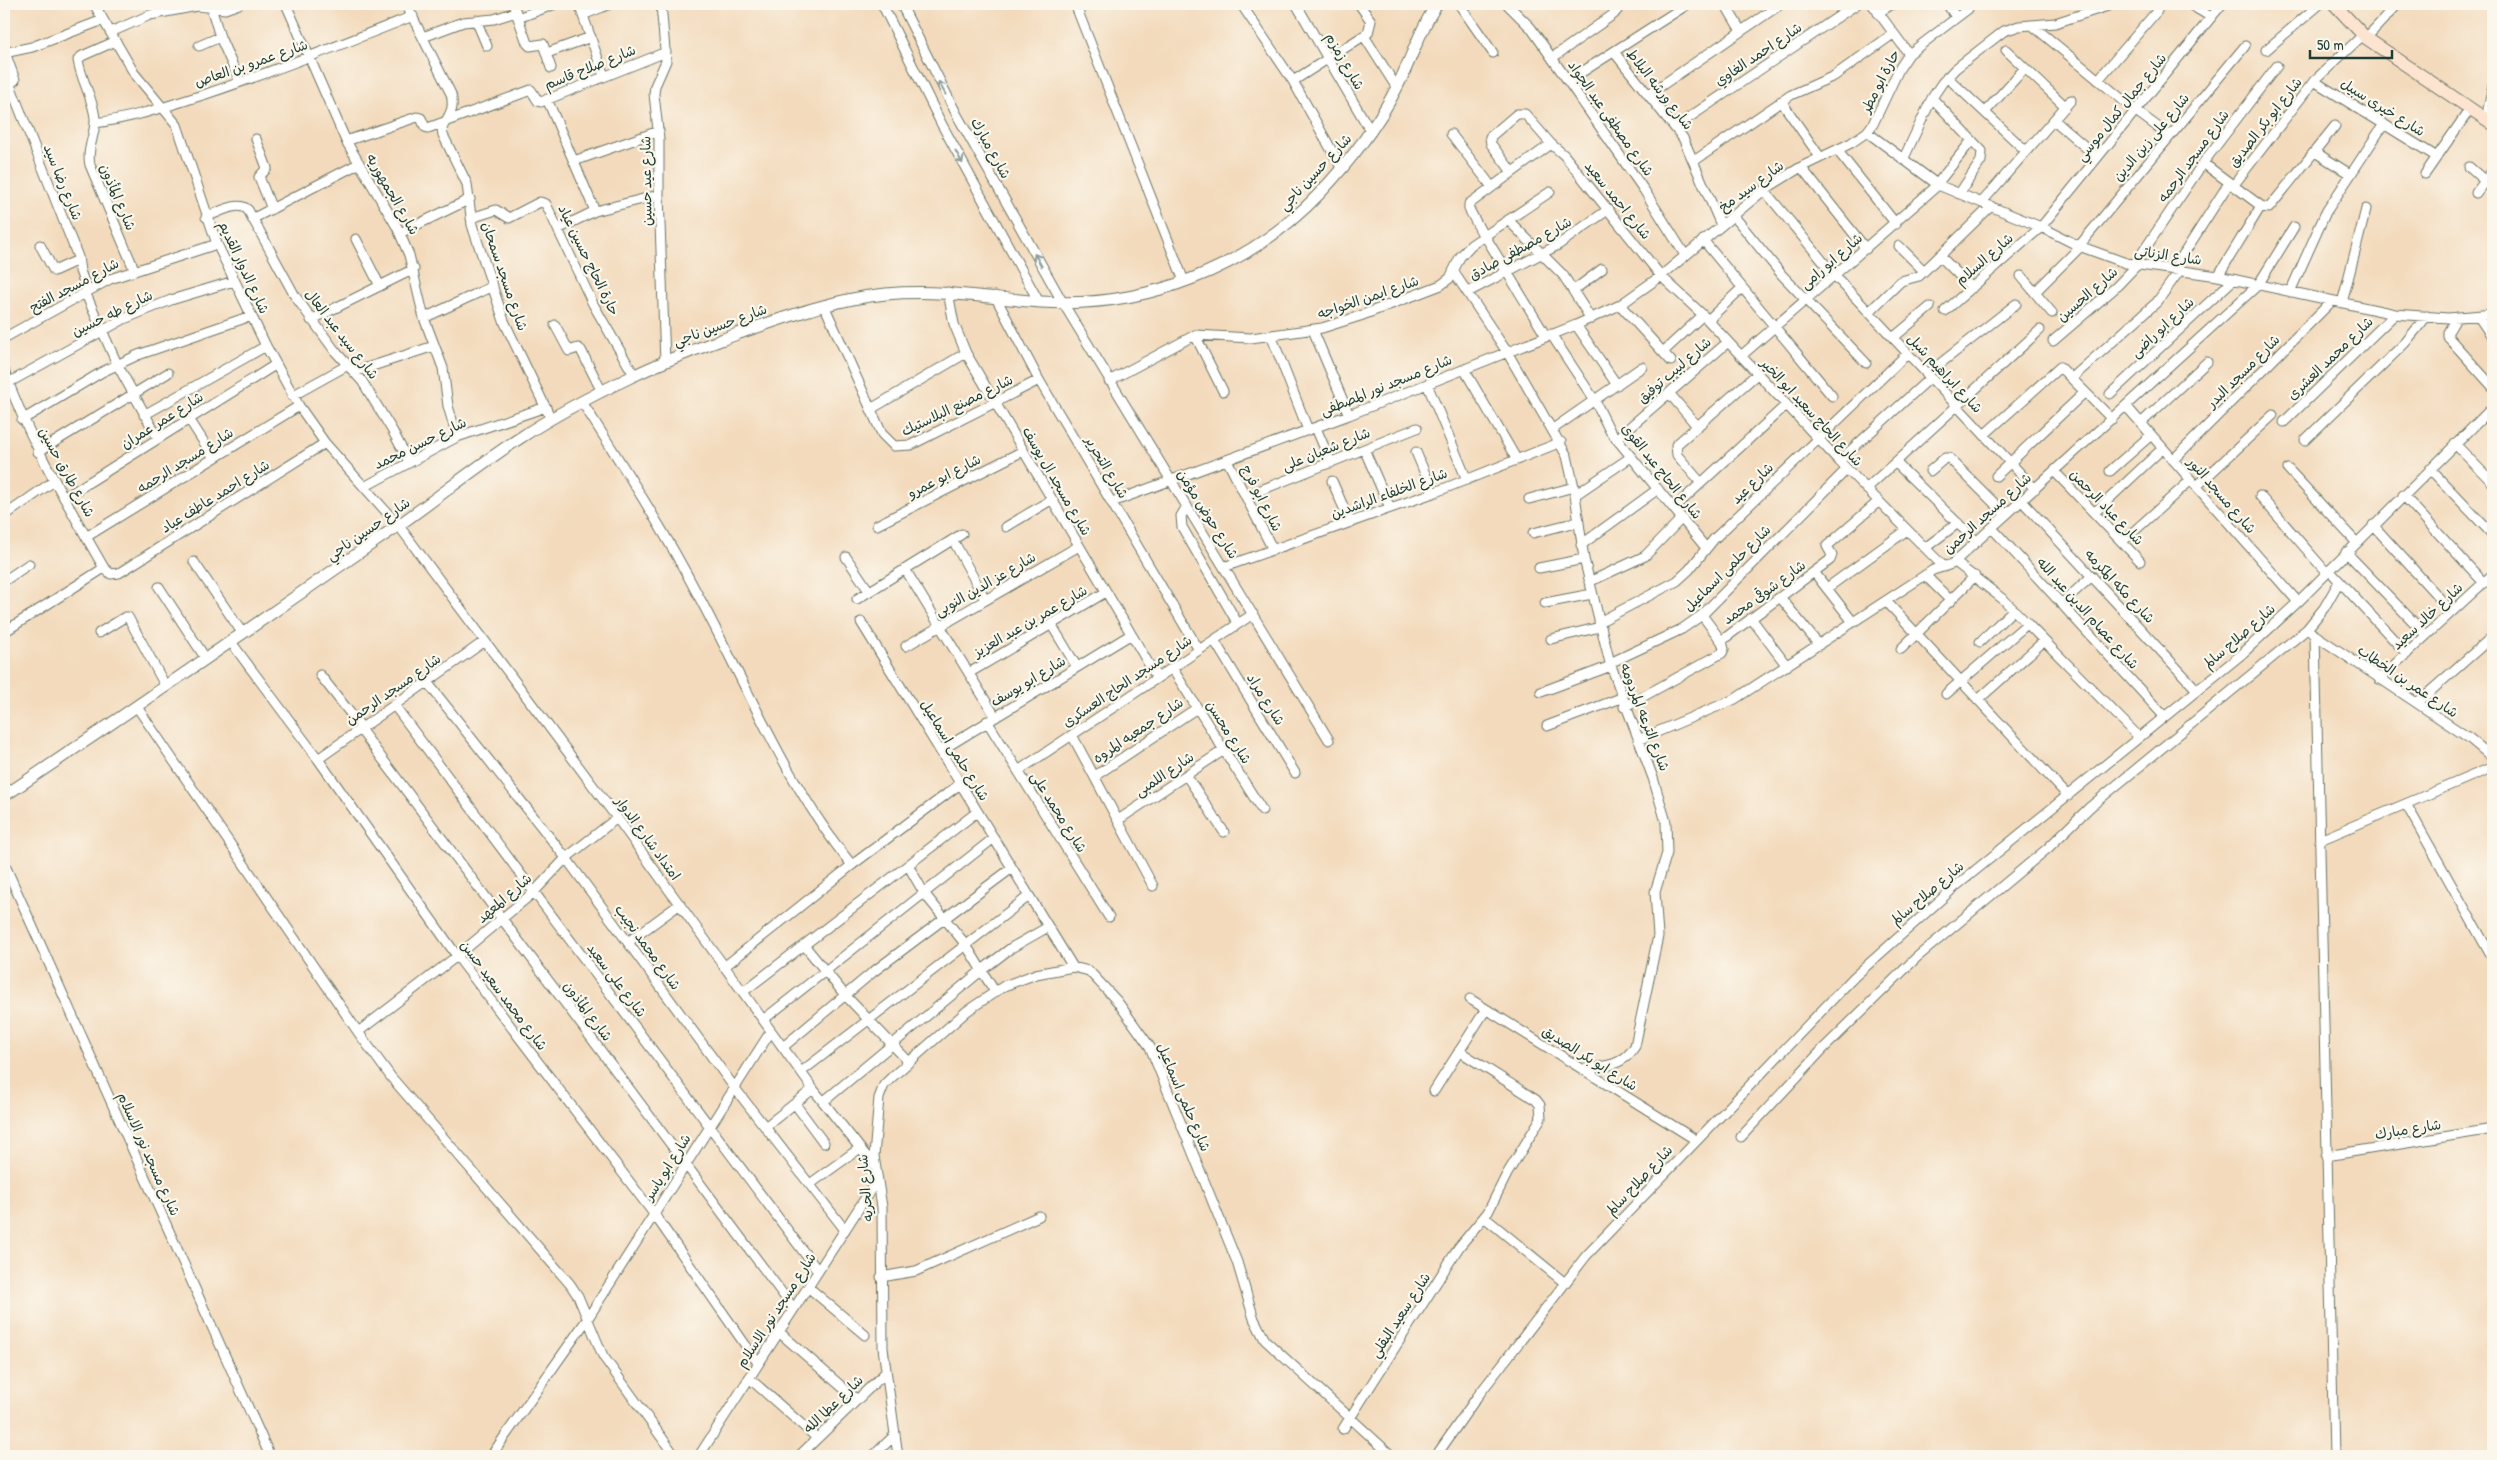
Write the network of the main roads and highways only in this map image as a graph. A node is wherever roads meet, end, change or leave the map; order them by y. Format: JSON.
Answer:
{"nodes":[{"id":1,"x":2334,"y":4,"type":"edge"},
{"id":2,"x":2489,"y":122,"type":"edge"}],
"edges":[{"from":1,"to":2,"type":"main road"}]}
